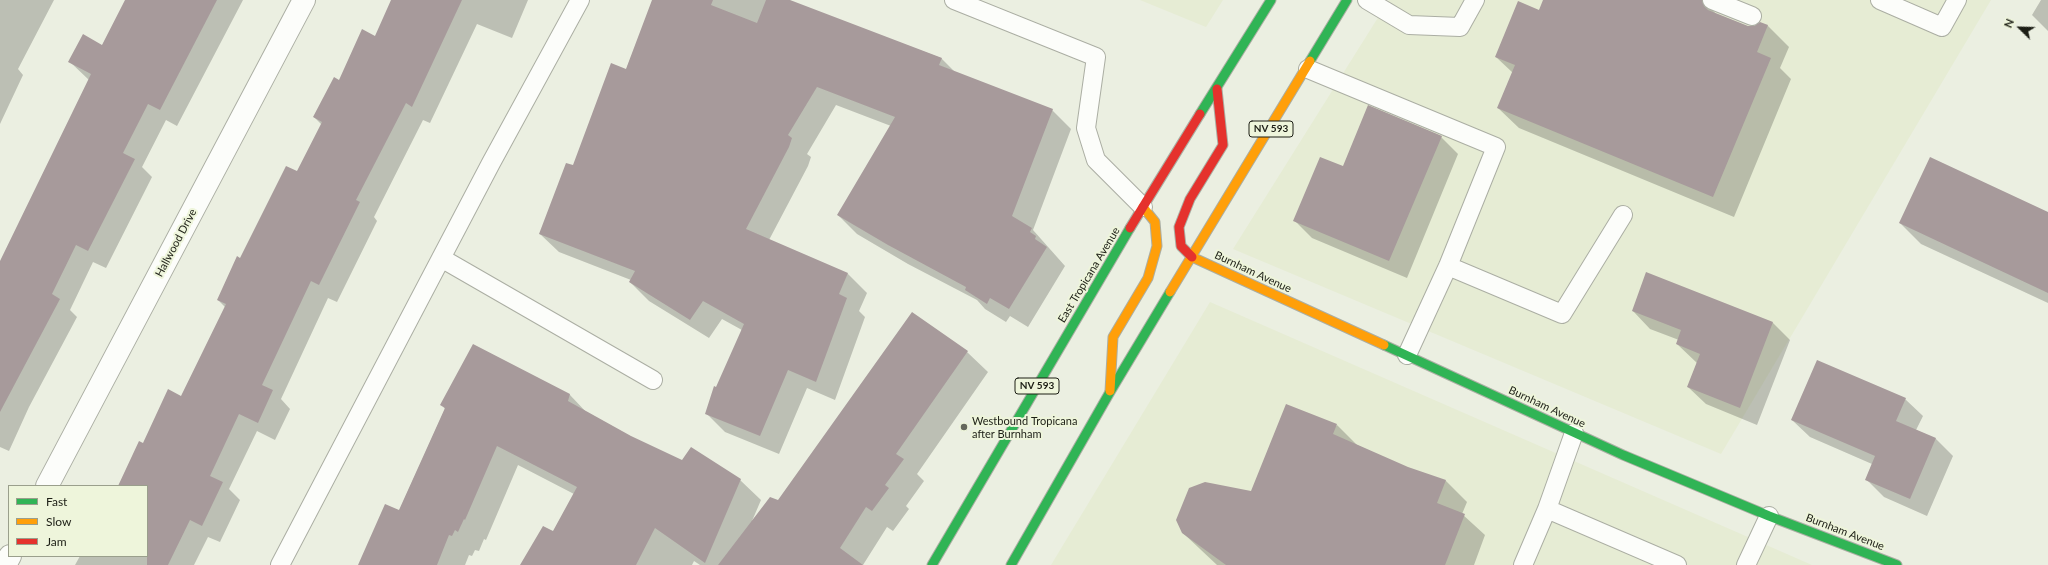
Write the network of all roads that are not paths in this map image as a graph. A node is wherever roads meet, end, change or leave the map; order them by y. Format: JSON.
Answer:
{"nodes":[{"id":1,"x":304,"y":0,"type":"edge"},
{"id":2,"x":580,"y":0,"type":"edge"},
{"id":3,"x":954,"y":0,"type":"edge"},
{"id":4,"x":1271,"y":0,"type":"edge"},
{"id":5,"x":1347,"y":0,"type":"edge"},
{"id":6,"x":1367,"y":0,"type":"edge"},
{"id":7,"x":1475,"y":0,"type":"edge"},
{"id":8,"x":1712,"y":0,"type":"edge"},
{"id":9,"x":1880,"y":0,"type":"edge"},
{"id":10,"x":1957,"y":0,"type":"edge"},
{"id":11,"x":1752,"y":16,"type":"dead end"},
{"id":12,"x":1308,"y":69,"type":"junction"},
{"id":13,"x":1217,"y":89,"type":"junction"},
{"id":14,"x":1143,"y":207,"type":"junction"},
{"id":15,"x":1623,"y":215,"type":"dead end"},
{"id":16,"x":1192,"y":257,"type":"junction"},
{"id":17,"x":441,"y":258,"type":"junction"},
{"id":18,"x":1448,"y":266,"type":"junction"},
{"id":19,"x":1407,"y":355,"type":"junction"},
{"id":20,"x":653,"y":380,"type":"dead end"},
{"id":21,"x":1110,"y":392,"type":"junction"},
{"id":22,"x":1574,"y":433,"type":"junction"},
{"id":23,"x":48,"y":485,"type":"edge"},
{"id":24,"x":1547,"y":509,"type":"junction"},
{"id":25,"x":1769,"y":516,"type":"junction"},
{"id":26,"x":280,"y":565,"type":"edge"},
{"id":27,"x":932,"y":565,"type":"edge"},
{"id":28,"x":1011,"y":565,"type":"edge"},
{"id":29,"x":1523,"y":565,"type":"edge"},
{"id":30,"x":1677,"y":565,"type":"edge"},
{"id":31,"x":1746,"y":565,"type":"edge"},
{"id":32,"x":1897,"y":565,"type":"edge"}],
"edges":[{"from":1,"to":23,"type":"street","name":"Hallwood Drive"},
{"from":2,"to":17,"type":"lane"},
{"from":3,"to":14,"type":"lane"},
{"from":4,"to":13,"type":"main road","name":"East Tropicana Avenue","number":"NV 593"},
{"from":5,"to":12,"type":"main road","number":"NV 593"},
{"from":6,"to":7,"type":"lane"},
{"from":8,"to":11,"type":"lane"},
{"from":9,"to":10,"type":"lane"},
{"from":12,"to":16,"type":"main road","number":"NV 593"},
{"from":12,"to":18,"type":"lane"},
{"from":13,"to":14,"type":"main road","name":"East Tropicana Avenue","number":"NV 593"},
{"from":13,"to":16,"type":"main road"},
{"from":14,"to":21,"type":"main road"},
{"from":14,"to":27,"type":"main road","name":"East Tropicana Avenue","number":"NV 593"},
{"from":15,"to":18,"type":"lane"},
{"from":16,"to":19,"type":"main road","name":"Burnham Avenue"},
{"from":16,"to":21,"type":"main road","number":"NV 593"},
{"from":17,"to":20,"type":"lane"},
{"from":17,"to":26,"type":"lane"},
{"from":18,"to":19,"type":"lane"},
{"from":19,"to":22,"type":"main road","name":"Burnham Avenue"},
{"from":21,"to":28,"type":"main road","number":"NV 593"},
{"from":22,"to":24,"type":"lane"},
{"from":22,"to":25,"type":"main road","name":"Burnham Avenue"},
{"from":24,"to":29,"type":"lane"},
{"from":24,"to":30,"type":"lane"},
{"from":25,"to":31,"type":"lane"},
{"from":25,"to":32,"type":"main road","name":"Burnham Avenue"}]}
